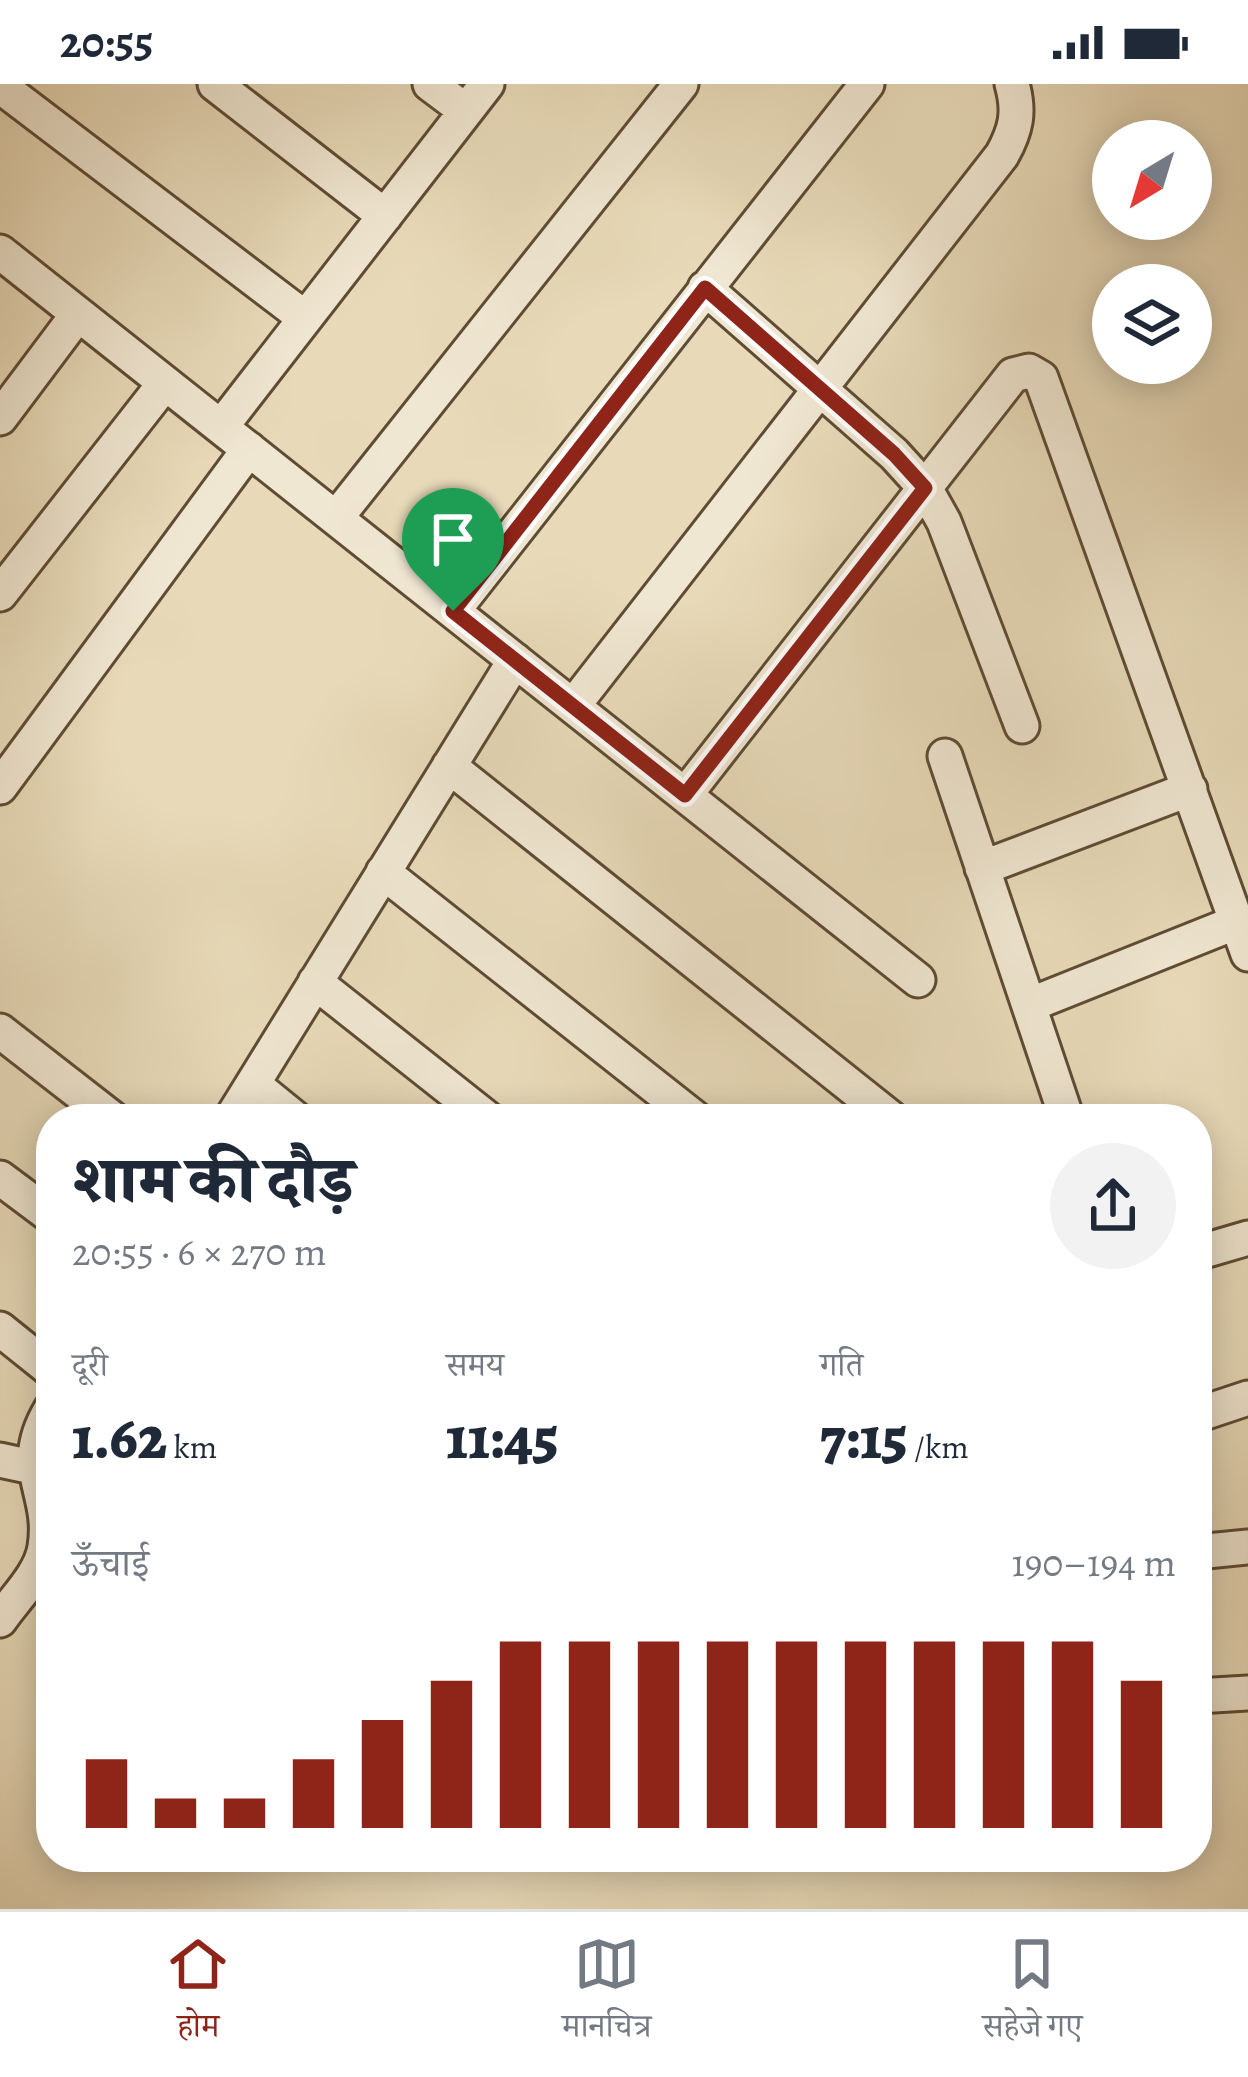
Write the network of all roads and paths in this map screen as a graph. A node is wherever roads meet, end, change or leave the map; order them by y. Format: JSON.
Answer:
{"nodes":[{"id":1,"x":215,"y":84,"type":"edge"},
{"id":2,"x":430,"y":84,"type":"edge"},
{"id":3,"x":487,"y":84,"type":"edge"},
{"id":4,"x":681,"y":84,"type":"edge"},
{"id":5,"x":867,"y":84,"type":"edge"},
{"id":6,"x":1012,"y":84,"type":"edge"},
{"id":7,"x":0,"y":86,"type":"edge"},
{"id":8,"x":466,"y":112,"type":"junction"},
{"id":9,"x":385,"y":216,"type":"junction"},
{"id":10,"x":0,"y":252,"type":"edge"},
{"id":11,"x":705,"y":288,"type":"junction"},
{"id":12,"x":78,"y":314,"type":"junction"},
{"id":13,"x":305,"y":318,"type":"junction"},
{"id":14,"x":166,"y":383,"type":"junction"},
{"id":15,"x":817,"y":388,"type":"junction"},
{"id":16,"x":0,"y":418,"type":"edge"},
{"id":17,"x":220,"y":427,"type":"junction"},
{"id":18,"x":249,"y":449,"type":"junction"},
{"id":19,"x":925,"y":488,"type":"junction"},
{"id":20,"x":336,"y":518,"type":"junction"},
{"id":21,"x":0,"y":594,"type":"edge"},
{"id":22,"x":453,"y":611,"type":"junction"},
{"id":23,"x":514,"y":660,"type":"junction"},
{"id":24,"x":573,"y":706,"type":"junction"},
{"id":25,"x":1022,"y":726,"type":"dead end"},
{"id":26,"x":944,"y":756,"type":"dead end"},
{"id":27,"x":448,"y":766,"type":"junction"},
{"id":28,"x":0,"y":787,"type":"edge"},
{"id":29,"x":1190,"y":789,"type":"junction"},
{"id":30,"x":685,"y":795,"type":"junction"},
{"id":31,"x":982,"y":868,"type":"junction"},
{"id":32,"x":383,"y":872,"type":"junction"},
{"id":33,"x":1242,"y":938,"type":"edge"},
{"id":34,"x":918,"y":980,"type":"dead end"},
{"id":35,"x":315,"y":982,"type":"junction"},
{"id":36,"x":1029,"y":1005,"type":"junction"},
{"id":37,"x":0,"y":1031,"type":"edge"},
{"id":38,"x":253,"y":1084,"type":"junction"},
{"id":39,"x":94,"y":1104,"type":"edge"},
{"id":40,"x":240,"y":1104,"type":"edge"},
{"id":41,"x":278,"y":1104,"type":"edge"},
{"id":42,"x":469,"y":1104,"type":"edge"},
{"id":43,"x":677,"y":1104,"type":"edge"},
{"id":44,"x":873,"y":1104,"type":"edge"},
{"id":45,"x":1062,"y":1104,"type":"edge"},
{"id":46,"x":0,"y":1178,"type":"edge"},
{"id":47,"x":36,"y":1205,"type":"edge"},
{"id":48,"x":1248,"y":1238,"type":"edge"},
{"id":49,"x":1212,"y":1249,"type":"edge"},
{"id":50,"x":0,"y":1329,"type":"edge"},
{"id":51,"x":36,"y":1358,"type":"edge"},
{"id":52,"x":1248,"y":1398,"type":"edge"},
{"id":53,"x":1212,"y":1410,"type":"edge"},
{"id":54,"x":36,"y":1436,"type":"edge"},
{"id":55,"x":16,"y":1464,"type":"edge"},
{"id":56,"x":36,"y":1522,"type":"edge"},
{"id":57,"x":1248,"y":1547,"type":"edge"},
{"id":58,"x":1212,"y":1551,"type":"edge"},
{"id":59,"x":36,"y":1570,"type":"edge"},
{"id":60,"x":0,"y":1620,"type":"edge"},
{"id":61,"x":1248,"y":1693,"type":"edge"},
{"id":62,"x":1212,"y":1695,"type":"edge"}],
"edges":[{"from":1,"to":9,"type":"street"},
{"from":2,"to":8,"type":"street"},
{"from":3,"to":8,"type":"street"},
{"from":4,"to":20,"type":"street"},
{"from":5,"to":11,"type":"street"},
{"from":6,"to":15,"type":"street"},
{"from":7,"to":13,"type":"street"},
{"from":8,"to":9,"type":"street"},
{"from":9,"to":13,"type":"street"},
{"from":10,"to":12,"type":"street"},
{"from":11,"to":15,"type":"street"},
{"from":11,"to":22,"type":"street"},
{"from":12,"to":14,"type":"street"},
{"from":12,"to":16,"type":"street"},
{"from":13,"to":17,"type":"street"},
{"from":14,"to":17,"type":"street"},
{"from":14,"to":21,"type":"street"},
{"from":15,"to":19,"type":"street"},
{"from":15,"to":24,"type":"street"},
{"from":17,"to":18,"type":"street"},
{"from":18,"to":20,"type":"street"},
{"from":18,"to":28,"type":"street"},
{"from":19,"to":25,"type":"street"},
{"from":19,"to":29,"type":"street"},
{"from":19,"to":30,"type":"street"},
{"from":20,"to":22,"type":"street"},
{"from":22,"to":23,"type":"street"},
{"from":23,"to":24,"type":"street"},
{"from":23,"to":27,"type":"street"},
{"from":24,"to":30,"type":"street"},
{"from":26,"to":31,"type":"street"},
{"from":27,"to":32,"type":"street"},
{"from":27,"to":44,"type":"street"},
{"from":29,"to":31,"type":"street"},
{"from":29,"to":33,"type":"street"},
{"from":30,"to":34,"type":"street"},
{"from":31,"to":36,"type":"street"},
{"from":32,"to":35,"type":"street"},
{"from":32,"to":43,"type":"street"},
{"from":33,"to":36,"type":"street"},
{"from":35,"to":38,"type":"street"},
{"from":35,"to":42,"type":"street"},
{"from":36,"to":45,"type":"street"},
{"from":37,"to":39,"type":"street"},
{"from":38,"to":40,"type":"street"},
{"from":38,"to":41,"type":"street"},
{"from":46,"to":47,"type":"street"},
{"from":48,"to":49,"type":"street"},
{"from":50,"to":51,"type":"street"},
{"from":52,"to":53,"type":"street"},
{"from":54,"to":55,"type":"street"},
{"from":55,"to":56,"type":"street"},
{"from":57,"to":58,"type":"street"},
{"from":59,"to":60,"type":"street"},
{"from":61,"to":62,"type":"street"}]}
